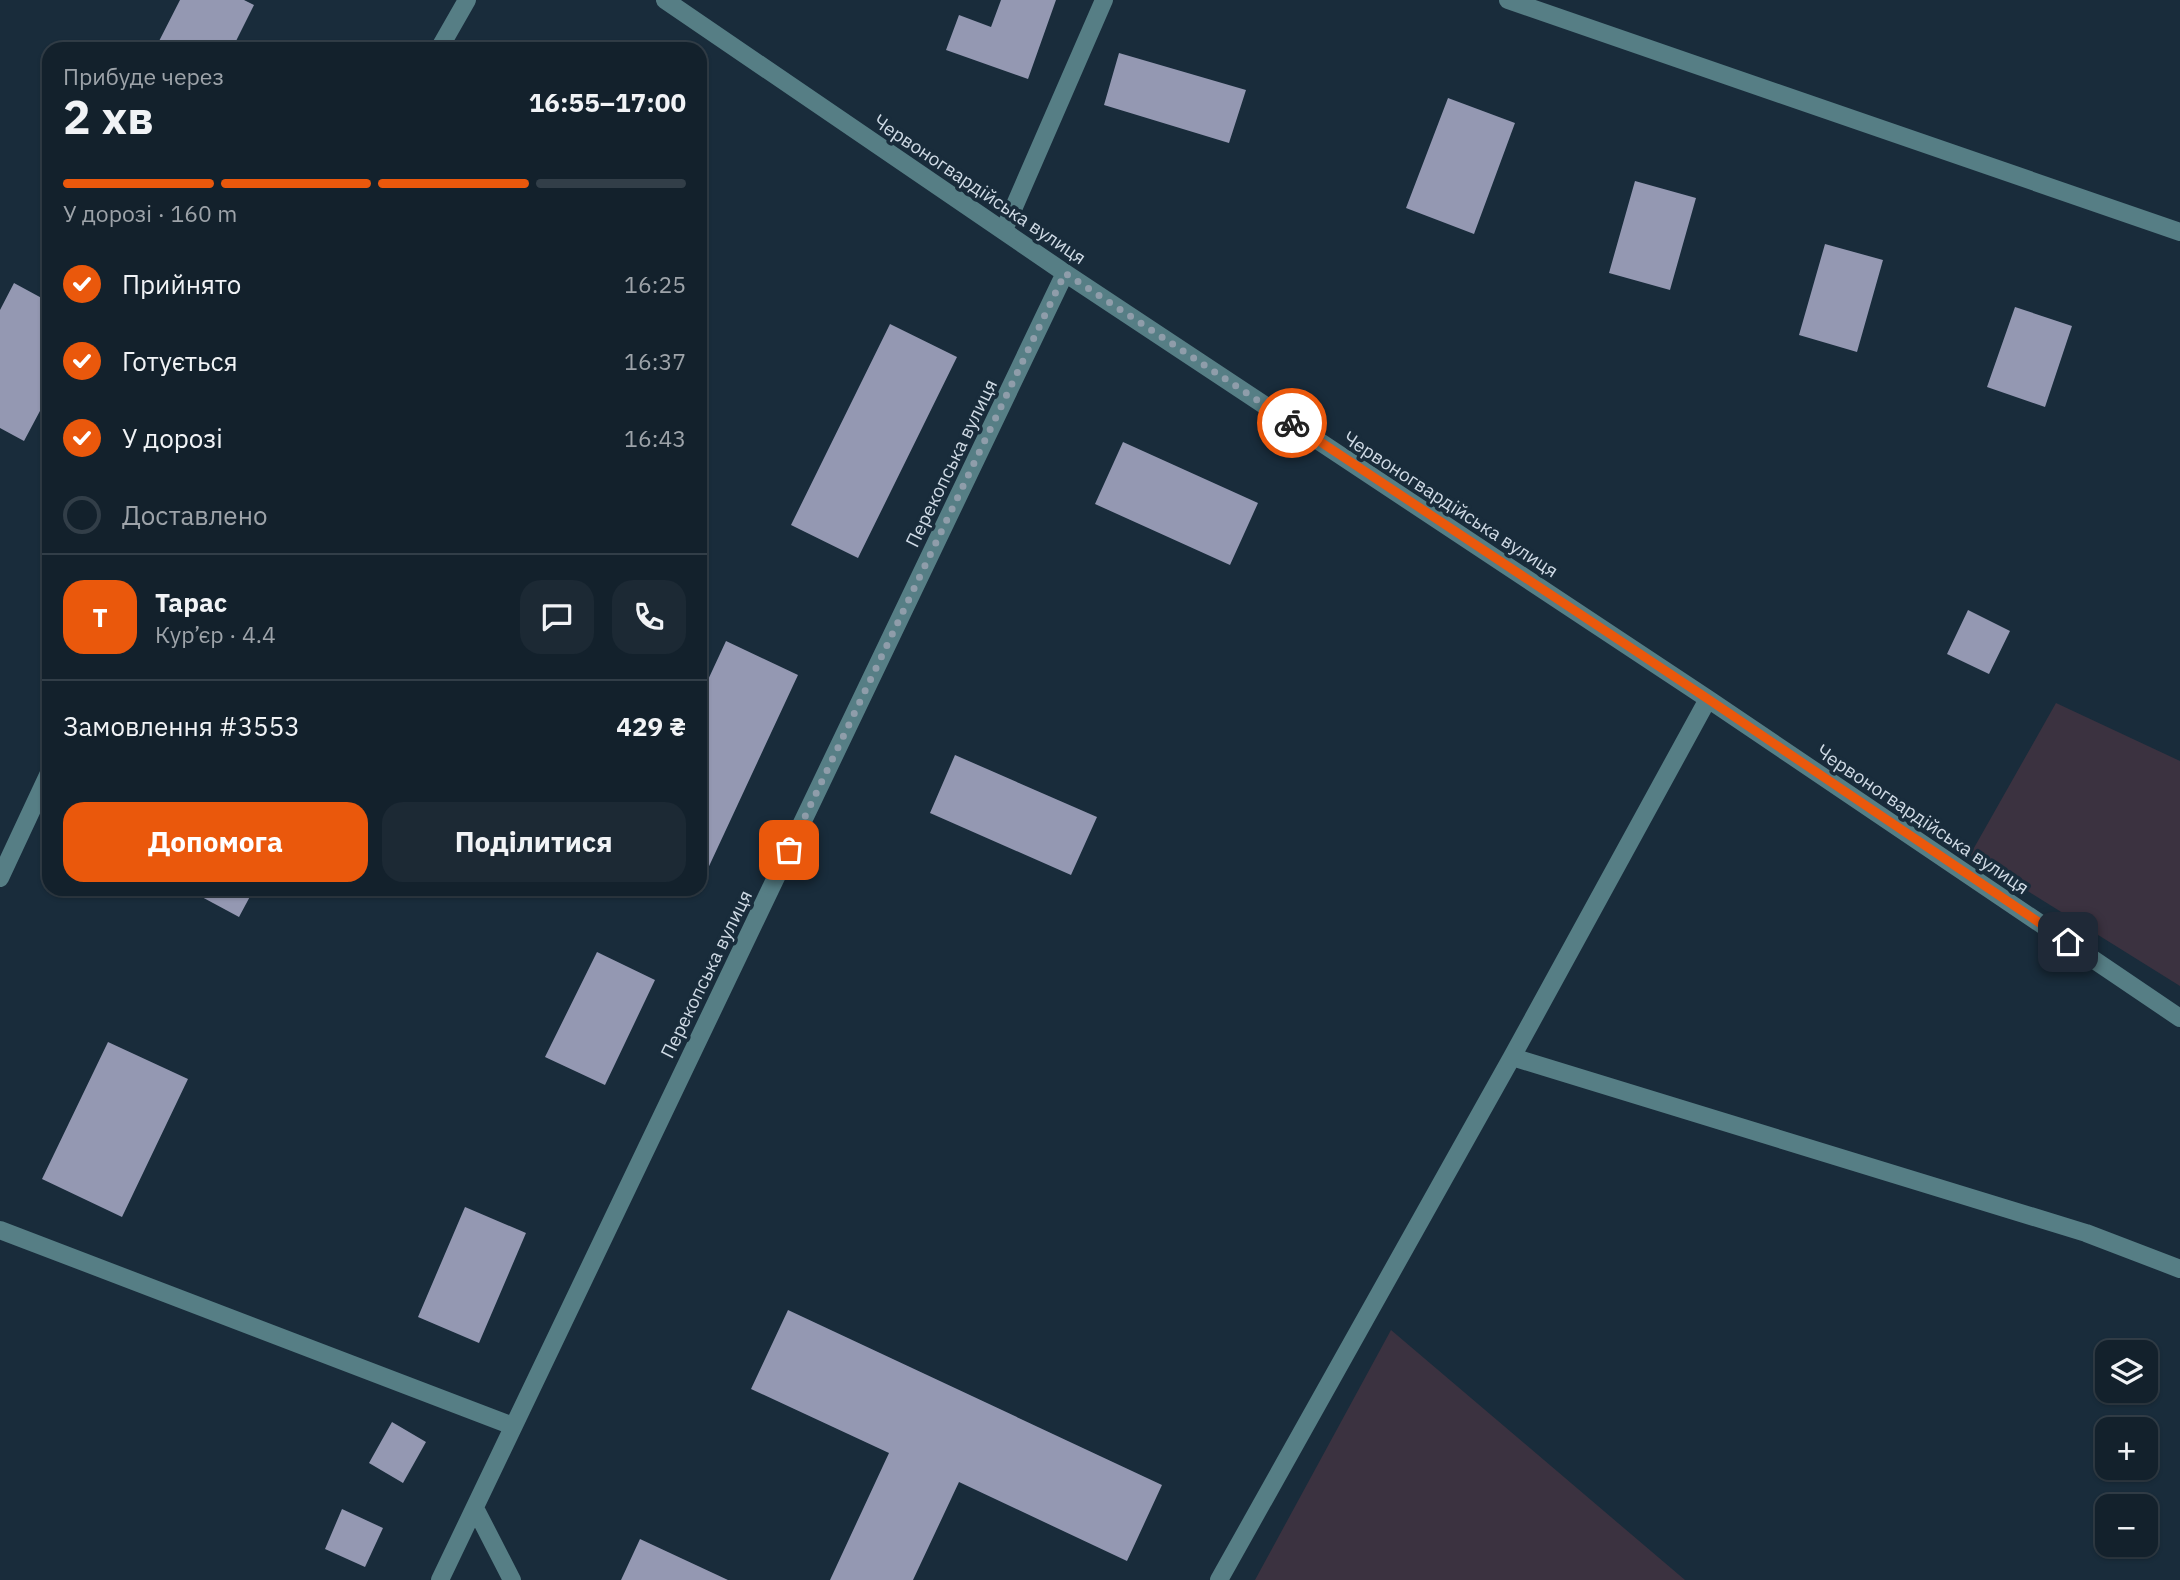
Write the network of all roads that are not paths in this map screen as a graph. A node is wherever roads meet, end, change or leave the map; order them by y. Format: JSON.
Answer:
{"nodes":[{"id":1,"x":467,"y":0,"type":"edge"},
{"id":2,"x":665,"y":0,"type":"edge"},
{"id":3,"x":1104,"y":0,"type":"edge"},
{"id":4,"x":1508,"y":0,"type":"edge"},
{"id":5,"x":443,"y":42,"type":"edge"},
{"id":6,"x":1004,"y":230,"type":"junction"},
{"id":7,"x":2180,"y":232,"type":"edge"},
{"id":8,"x":1065,"y":273,"type":"junction"},
{"id":9,"x":1708,"y":699,"type":"junction"},
{"id":10,"x":42,"y":789,"type":"edge"},
{"id":11,"x":0,"y":878,"type":"edge"},
{"id":12,"x":2180,"y":1018,"type":"edge"},
{"id":13,"x":1512,"y":1056,"type":"junction"},
{"id":14,"x":0,"y":1230,"type":"edge"},
{"id":15,"x":2180,"y":1269,"type":"edge"},
{"id":16,"x":513,"y":1426,"type":"junction"},
{"id":17,"x":475,"y":1508,"type":"junction"},
{"id":18,"x":440,"y":1580,"type":"edge"},
{"id":19,"x":512,"y":1580,"type":"edge"},
{"id":20,"x":1219,"y":1580,"type":"edge"}],
"edges":[{"from":1,"to":5,"type":"street"},
{"from":2,"to":6,"type":"street","name":"Червоногвардійська вулиця"},
{"from":3,"to":6,"type":"street"},
{"from":4,"to":7,"type":"street"},
{"from":6,"to":8,"type":"street","name":"Червоногвардійська вулиця"},
{"from":8,"to":9,"type":"street","name":"Червоногвардійська вулиця"},
{"from":8,"to":16,"type":"street","name":"Перекопська вулиця"},
{"from":9,"to":12,"type":"street","name":"Червоногвардійська вулиця"},
{"from":9,"to":13,"type":"street"},
{"from":10,"to":11,"type":"street"},
{"from":13,"to":15,"type":"street"},
{"from":13,"to":20,"type":"street"},
{"from":14,"to":16,"type":"street"},
{"from":16,"to":17,"type":"street","name":"Перекопська вулиця"},
{"from":17,"to":18,"type":"street","name":"Перекопська вулиця"},
{"from":17,"to":19,"type":"street"}]}
